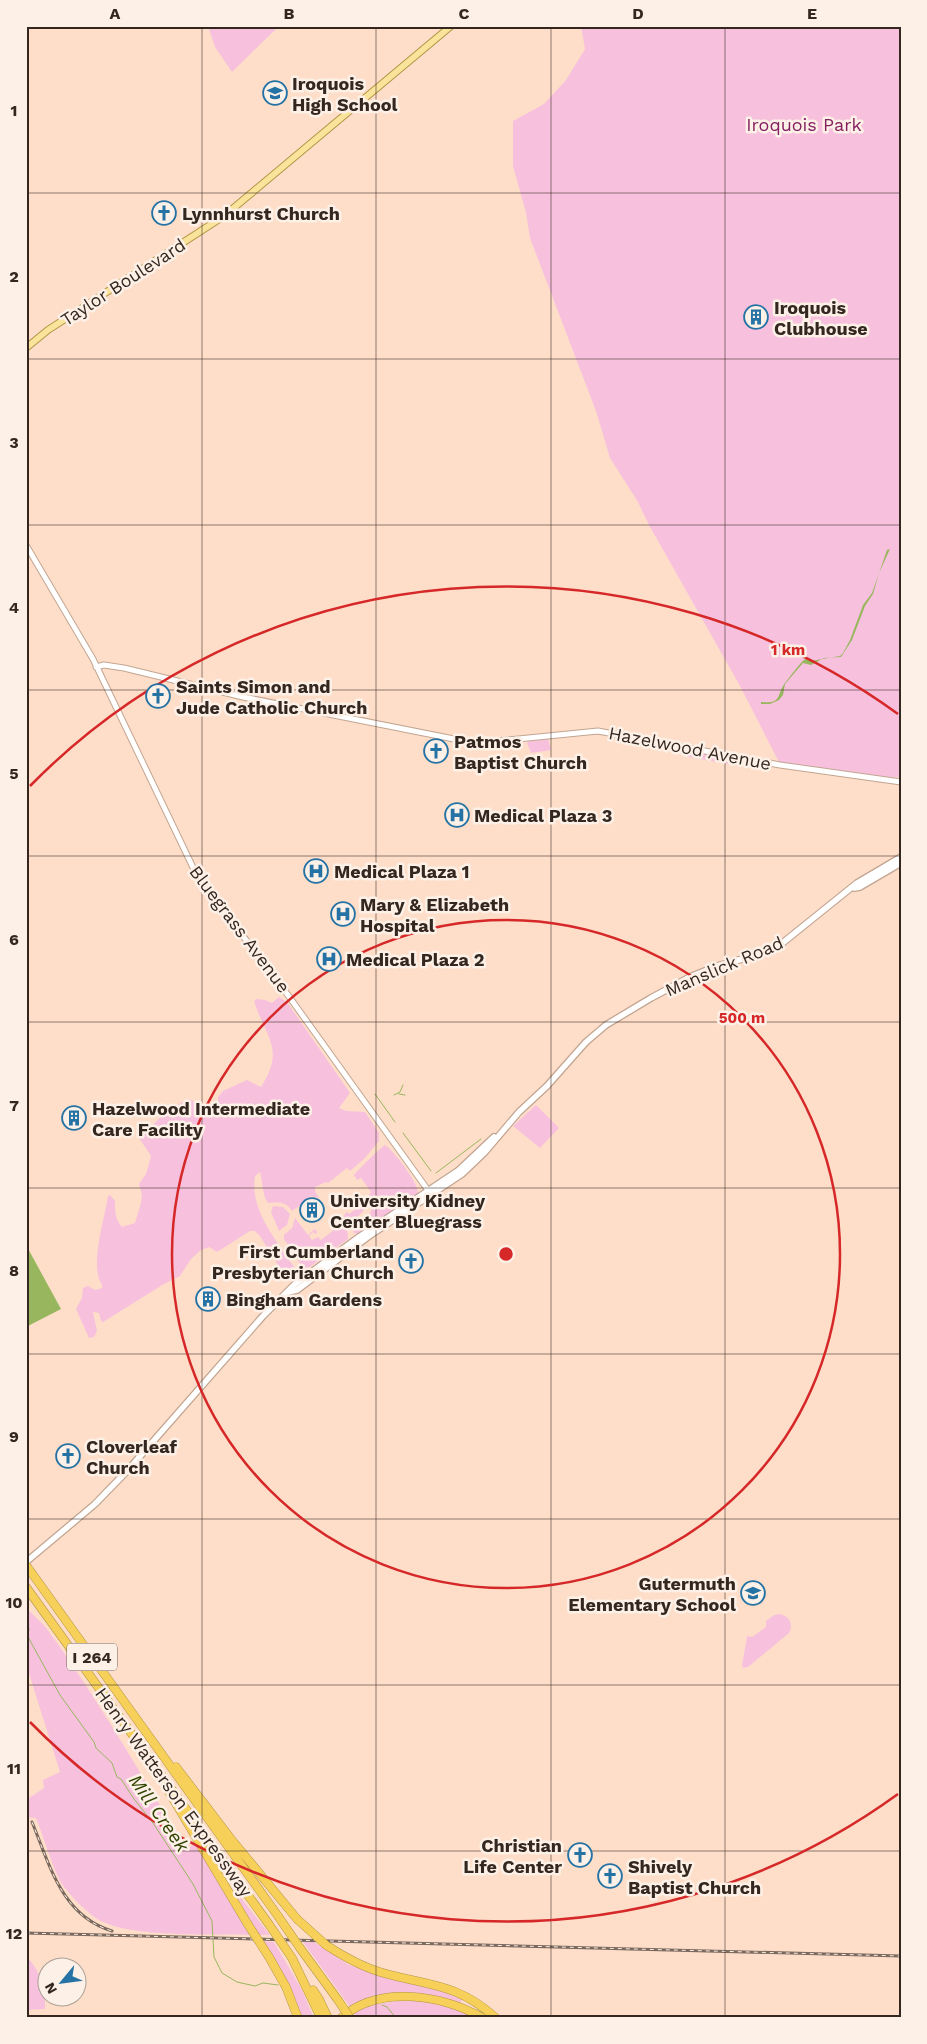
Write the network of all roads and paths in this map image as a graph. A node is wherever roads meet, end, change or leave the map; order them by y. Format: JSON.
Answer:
{"nodes":[{"id":1,"x":451,"y":26,"type":"edge"},
{"id":2,"x":26,"y":348,"type":"edge"},
{"id":3,"x":26,"y":545,"type":"edge"},
{"id":4,"x":96,"y":666,"type":"junction"},
{"id":5,"x":901,"y":782,"type":"edge"},
{"id":6,"x":901,"y":857,"type":"edge"},
{"id":7,"x":901,"y":864,"type":"edge"},
{"id":8,"x":852,"y":888,"type":"junction"},
{"id":9,"x":430,"y":1193,"type":"junction"},
{"id":10,"x":26,"y":1564,"type":"edge"},
{"id":11,"x":26,"y":1587,"type":"edge"},
{"id":12,"x":157,"y":1748,"type":"junction"},
{"id":13,"x":157,"y":1768,"type":"junction"},
{"id":14,"x":325,"y":2015,"type":"edge"},
{"id":15,"x":298,"y":2018,"type":"edge"},
{"id":16,"x":341,"y":2018,"type":"edge"},
{"id":17,"x":350,"y":2018,"type":"edge"},
{"id":18,"x":482,"y":2018,"type":"edge"},
{"id":19,"x":496,"y":2018,"type":"edge"}],
"edges":[{"from":1,"to":2,"type":"main road","name":"Taylor Boulevard"},
{"from":3,"to":4,"type":"street","name":"Bluegrass Avenue"},
{"from":4,"to":5,"type":"street","name":"Hazelwood Avenue"},
{"from":4,"to":9,"type":"street","name":"Bluegrass Avenue"},
{"from":6,"to":8,"type":"main road","name":"Manslick Road"},
{"from":7,"to":8,"type":"main road","name":"Manslick Road"},
{"from":8,"to":9,"type":"main road","name":"Manslick Road"},
{"from":9,"to":10,"type":"main road","name":"Manslick Road"},
{"from":10,"to":12,"type":"highway","name":"Henry Watterson Expressway","number":"I 264"},
{"from":11,"to":13,"type":"highway","name":"Henry Watterson Expressway","number":"I 264"},
{"from":12,"to":17,"type":"highway","number":"I 264","bridge":true},
{"from":12,"to":19,"type":"highway","bridge":true},
{"from":13,"to":14,"type":"highway","name":"Henry Watterson Expressway","number":"I 264","bridge":true},
{"from":13,"to":15,"type":"highway","bridge":true},
{"from":16,"to":18,"type":"highway"}]}
